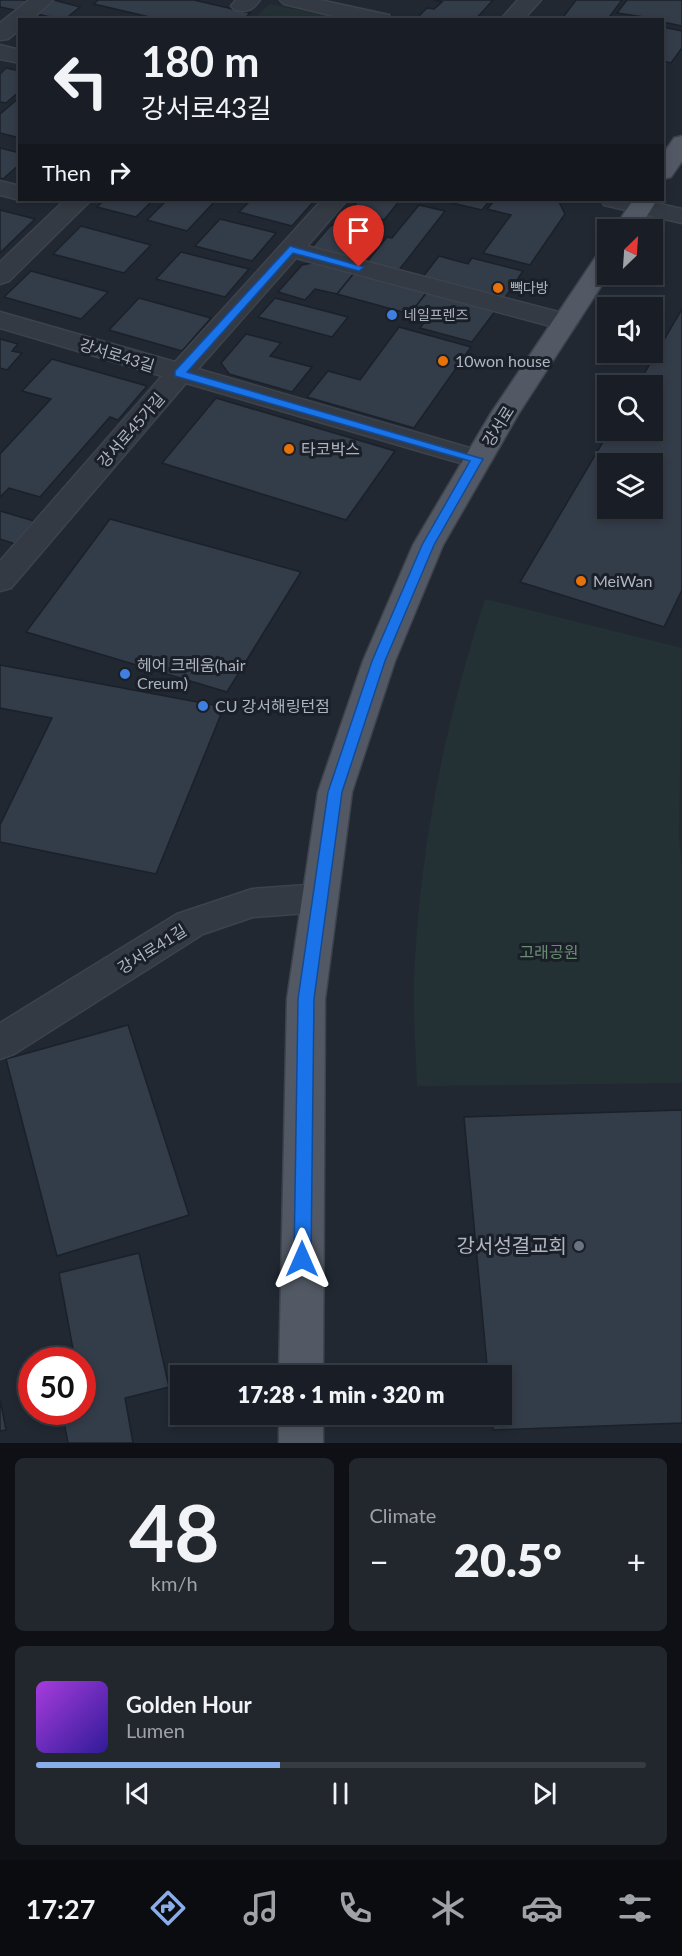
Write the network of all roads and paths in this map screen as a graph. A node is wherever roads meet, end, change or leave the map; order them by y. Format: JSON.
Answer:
{"nodes":[{"id":1,"x":42,"y":0,"type":"edge"},
{"id":2,"x":291,"y":0,"type":"edge"},
{"id":3,"x":530,"y":0,"type":"edge"},
{"id":4,"x":347,"y":11,"type":"edge"},
{"id":5,"x":20,"y":18,"type":"edge"},
{"id":6,"x":373,"y":18,"type":"edge"},
{"id":7,"x":397,"y":18,"type":"edge"},
{"id":8,"x":512,"y":18,"type":"edge"},
{"id":9,"x":18,"y":19,"type":"edge"},
{"id":10,"x":0,"y":34,"type":"edge"},
{"id":11,"x":682,"y":143,"type":"edge"},
{"id":12,"x":664,"y":170,"type":"edge"},
{"id":13,"x":0,"y":188,"type":"edge"},
{"id":14,"x":18,"y":192,"type":"edge"},
{"id":15,"x":54,"y":201,"type":"edge"},
{"id":16,"x":334,"y":201,"type":"edge"},
{"id":17,"x":623,"y":201,"type":"edge"},
{"id":18,"x":76,"y":203,"type":"edge"},
{"id":19,"x":643,"y":203,"type":"edge"},
{"id":20,"x":682,"y":216,"type":"edge"},
{"id":21,"x":632,"y":219,"type":"edge"},
{"id":22,"x":290,"y":249,"type":"junction"},
{"id":23,"x":597,"y":274,"type":"edge"},
{"id":24,"x":0,"y":276,"type":"edge"},
{"id":25,"x":0,"y":320,"type":"edge"},
{"id":26,"x":565,"y":322,"type":"junction"},
{"id":27,"x":179,"y":374,"type":"junction"},
{"id":28,"x":477,"y":459,"type":"junction"},
{"id":29,"x":0,"y":581,"type":"edge"},
{"id":30,"x":320,"y":898,"type":"junction"},
{"id":31,"x":0,"y":1043,"type":"edge"},
{"id":32,"x":301,"y":1365,"type":"edge"}],
"edges":[{"from":1,"to":5,"type":"street"},
{"from":2,"to":4,"type":"street"},
{"from":3,"to":8,"type":"street"},
{"from":4,"to":6,"type":"street"},
{"from":4,"to":7,"type":"street"},
{"from":9,"to":10,"type":"street"},
{"from":11,"to":12,"type":"main road"},
{"from":13,"to":14,"type":"street"},
{"from":15,"to":18,"type":"street"},
{"from":16,"to":22,"type":"street","name":"강서로45가길"},
{"from":17,"to":19,"type":"street"},
{"from":18,"to":24,"type":"street"},
{"from":19,"to":20,"type":"street"},
{"from":19,"to":21,"type":"main road"},
{"from":22,"to":26,"type":"street"},
{"from":22,"to":27,"type":"street","name":"강서로45가길"},
{"from":23,"to":26,"type":"main road","name":"강서로"},
{"from":25,"to":27,"type":"street","name":"강서로43길"},
{"from":26,"to":28,"type":"main road","name":"강서로"},
{"from":27,"to":28,"type":"street","name":"강서로43길"},
{"from":27,"to":29,"type":"street","name":"강서로45가길"},
{"from":28,"to":30,"type":"main road","name":"강서로"},
{"from":30,"to":31,"type":"street","name":"강서로41길"},
{"from":30,"to":32,"type":"main road","name":"강서로"}]}
